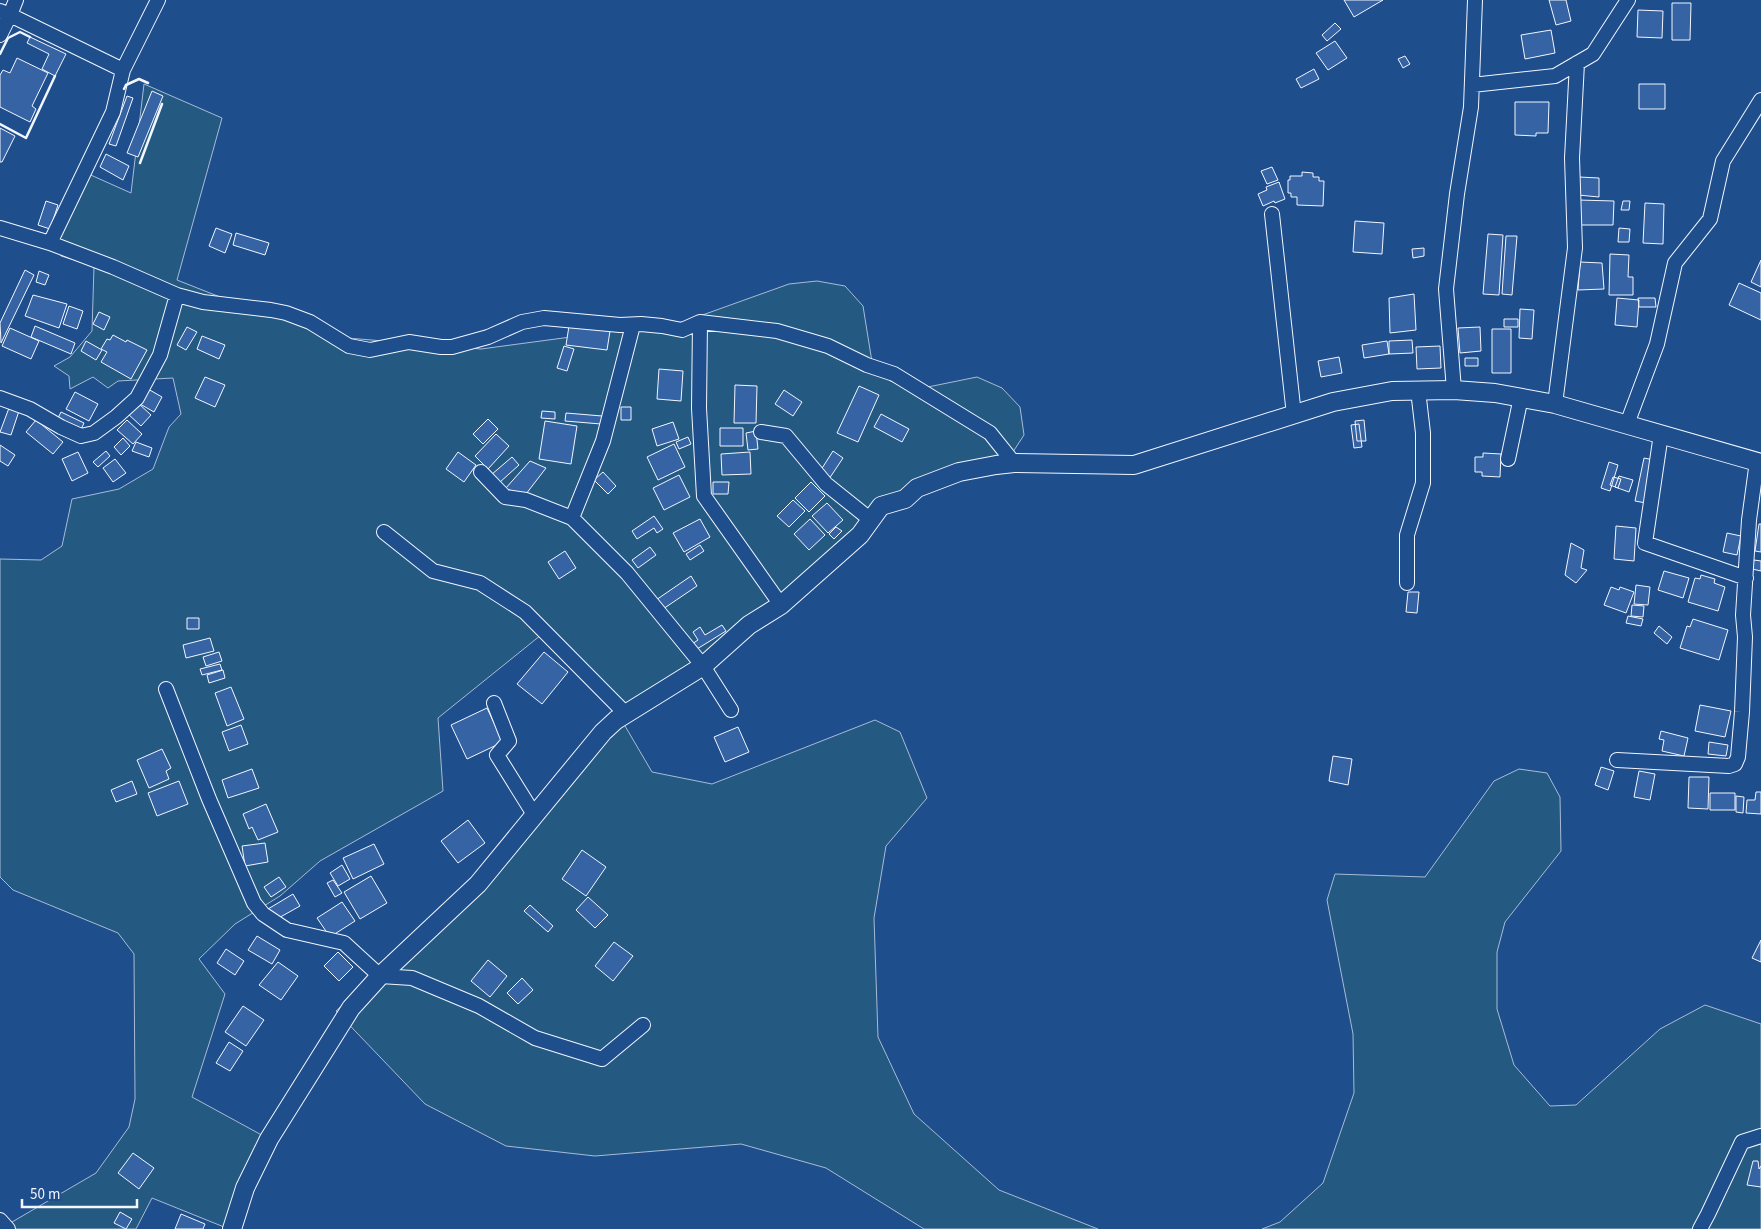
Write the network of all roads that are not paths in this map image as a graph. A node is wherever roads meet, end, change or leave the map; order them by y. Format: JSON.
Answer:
{"nodes":[{"id":1,"x":16,"y":0,"type":"edge"},
{"id":2,"x":158,"y":0,"type":"edge"},
{"id":3,"x":1475,"y":0,"type":"edge"},
{"id":4,"x":1628,"y":0,"type":"edge"},
{"id":5,"x":5,"y":13,"type":"edge"},
{"id":6,"x":0,"y":35,"type":"edge"},
{"id":7,"x":1577,"y":63,"type":"junction"},
{"id":8,"x":123,"y":70,"type":"junction"},
{"id":9,"x":1472,"y":85,"type":"junction"},
{"id":10,"x":1761,"y":100,"type":"edge"},
{"id":11,"x":1272,"y":214,"type":"dead end"},
{"id":12,"x":0,"y":228,"type":"edge"},
{"id":13,"x":50,"y":243,"type":"junction"},
{"id":14,"x":177,"y":295,"type":"junction"},
{"id":15,"x":700,"y":322,"type":"junction"},
{"id":16,"x":633,"y":325,"type":"junction"},
{"id":17,"x":1418,"y":390,"type":"junction"},
{"id":18,"x":1454,"y":390,"type":"junction"},
{"id":19,"x":1521,"y":397,"type":"junction"},
{"id":20,"x":0,"y":398,"type":"edge"},
{"id":21,"x":1554,"y":404,"type":"junction"},
{"id":22,"x":1294,"y":415,"type":"junction"},
{"id":23,"x":1627,"y":424,"type":"junction"},
{"id":24,"x":761,"y":432,"type":"dead end"},
{"id":25,"x":1661,"y":434,"type":"junction"},
{"id":26,"x":1508,"y":459,"type":"dead end"},
{"id":27,"x":1759,"y":462,"type":"edge"},
{"id":28,"x":1014,"y":463,"type":"junction"},
{"id":29,"x":481,"y":472,"type":"dead end"},
{"id":30,"x":572,"y":518,"type":"junction"},
{"id":31,"x":871,"y":520,"type":"junction"},
{"id":32,"x":384,"y":532,"type":"dead end"},
{"id":33,"x":1746,"y":578,"type":"junction"},
{"id":34,"x":1407,"y":582,"type":"dead end"},
{"id":35,"x":781,"y":605,"type":"junction"},
{"id":36,"x":703,"y":666,"type":"junction"},
{"id":37,"x":166,"y":689,"type":"dead end"},
{"id":38,"x":494,"y":702,"type":"dead end"},
{"id":39,"x":731,"y":710,"type":"dead end"},
{"id":40,"x":626,"y":714,"type":"junction"},
{"id":41,"x":1617,"y":760,"type":"dead end"},
{"id":42,"x":535,"y":816,"type":"junction"},
{"id":43,"x":380,"y":976,"type":"junction"},
{"id":44,"x":643,"y":1025,"type":"dead end"},
{"id":45,"x":1761,"y":1136,"type":"edge"},
{"id":46,"x":0,"y":1220,"type":"edge"},
{"id":47,"x":8,"y":1229,"type":"edge"},
{"id":48,"x":232,"y":1229,"type":"edge"},
{"id":49,"x":1700,"y":1229,"type":"edge"}],
"edges":[{"from":1,"to":5,"type":"street"},
{"from":2,"to":8,"type":"street"},
{"from":3,"to":9,"type":"street"},
{"from":4,"to":7,"type":"street"},
{"from":5,"to":6,"type":"street"},
{"from":5,"to":8,"type":"street"},
{"from":7,"to":9,"type":"street"},
{"from":7,"to":21,"type":"street"},
{"from":8,"to":13,"type":"street"},
{"from":9,"to":18,"type":"street"},
{"from":10,"to":23,"type":"street"},
{"from":11,"to":22,"type":"street"},
{"from":12,"to":13,"type":"street"},
{"from":13,"to":14,"type":"street"},
{"from":14,"to":16,"type":"street"},
{"from":14,"to":20,"type":"street"},
{"from":15,"to":16,"type":"street"},
{"from":15,"to":28,"type":"street"},
{"from":15,"to":35,"type":"street"},
{"from":16,"to":30,"type":"street"},
{"from":17,"to":18,"type":"street"},
{"from":17,"to":22,"type":"street"},
{"from":17,"to":34,"type":"street"},
{"from":18,"to":19,"type":"street"},
{"from":19,"to":21,"type":"street"},
{"from":19,"to":26,"type":"street"},
{"from":21,"to":23,"type":"street"},
{"from":22,"to":28,"type":"street"},
{"from":23,"to":25,"type":"street"},
{"from":24,"to":31,"type":"street"},
{"from":25,"to":27,"type":"street"},
{"from":25,"to":33,"type":"street"},
{"from":27,"to":33,"type":"street"},
{"from":28,"to":31,"type":"street"},
{"from":29,"to":30,"type":"street"},
{"from":30,"to":36,"type":"street"},
{"from":31,"to":35,"type":"street"},
{"from":32,"to":40,"type":"street"},
{"from":33,"to":41,"type":"street"},
{"from":35,"to":36,"type":"street"},
{"from":36,"to":39,"type":"street"},
{"from":36,"to":40,"type":"street"},
{"from":37,"to":43,"type":"street"},
{"from":38,"to":42,"type":"street"},
{"from":40,"to":42,"type":"street"},
{"from":42,"to":43,"type":"street"},
{"from":43,"to":44,"type":"street"},
{"from":43,"to":48,"type":"street"},
{"from":45,"to":49,"type":"street"},
{"from":46,"to":47,"type":"street"}]}
